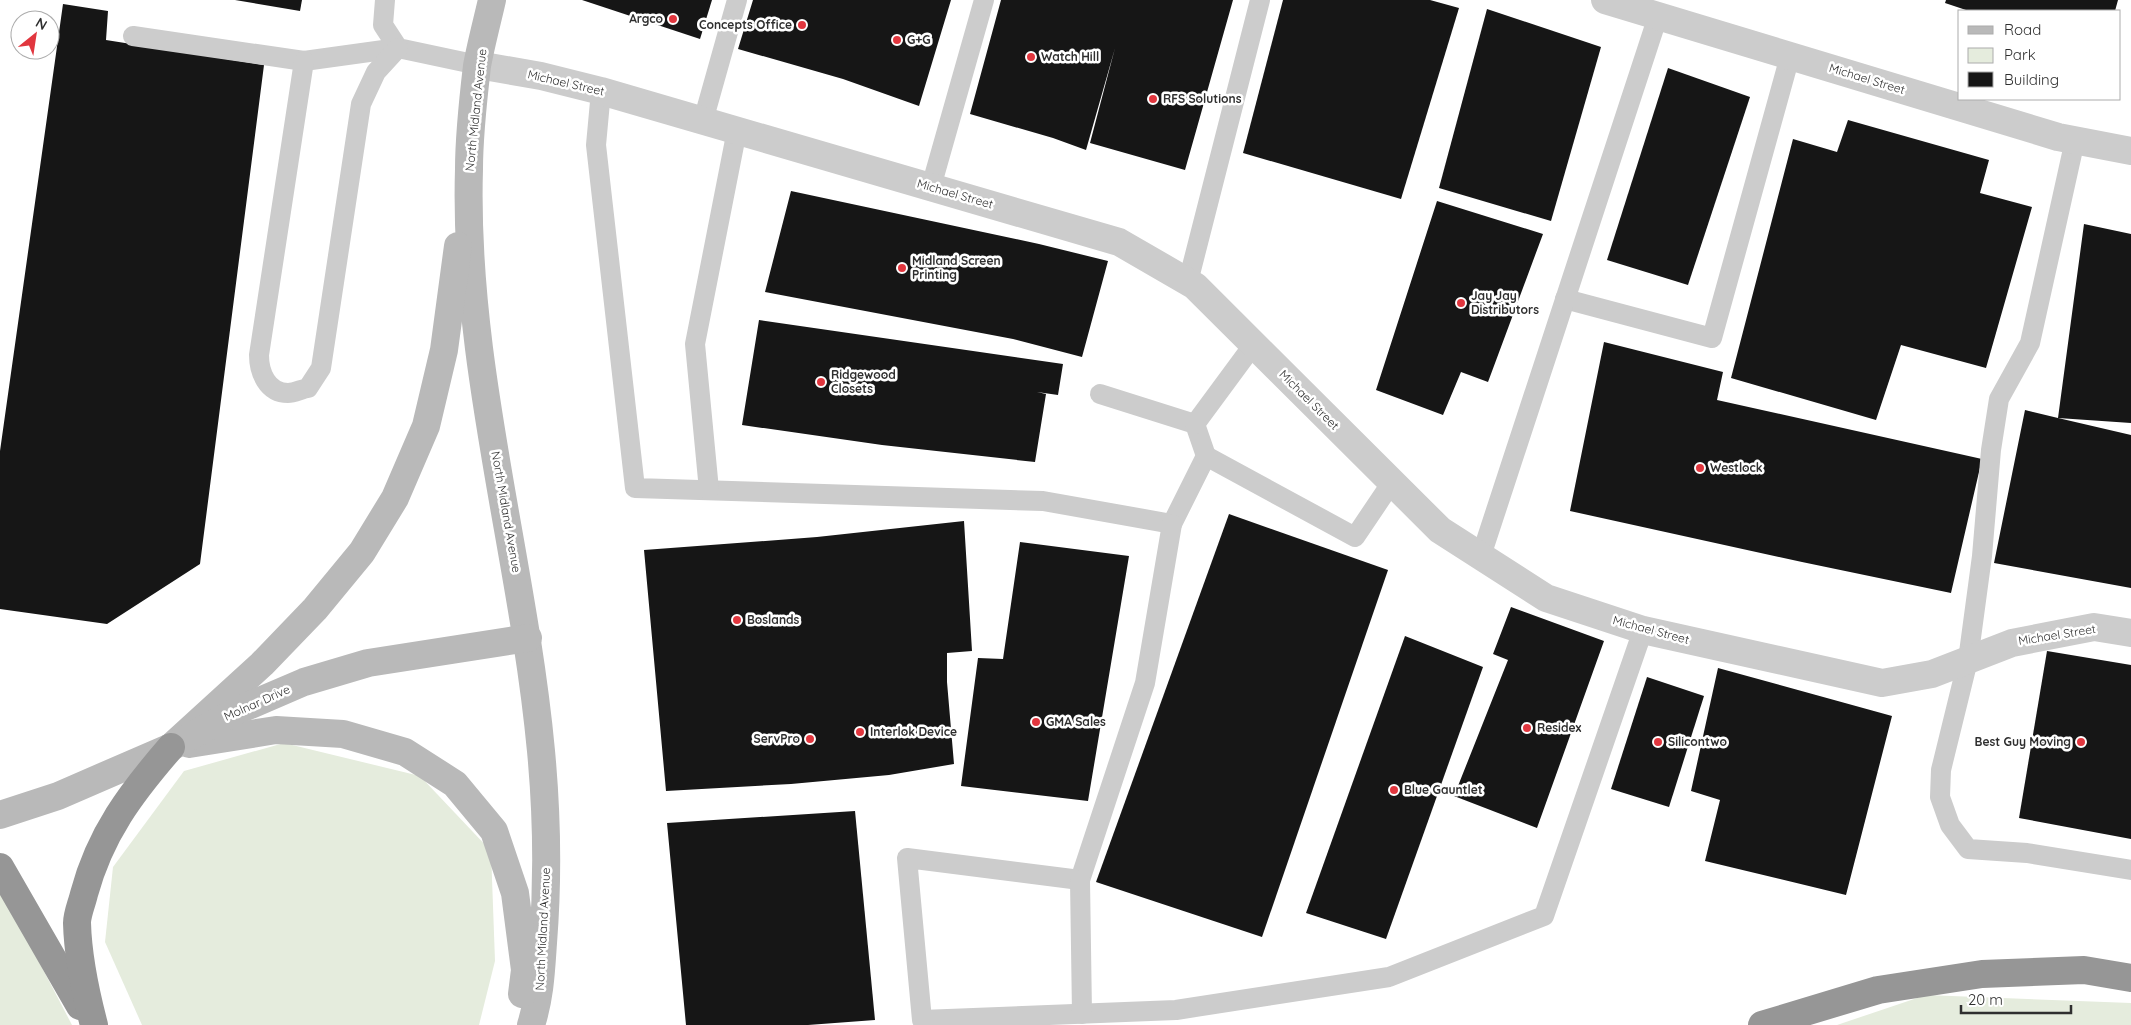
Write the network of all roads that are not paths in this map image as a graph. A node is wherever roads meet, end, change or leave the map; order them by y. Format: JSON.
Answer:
{"nodes":[{"id":1,"x":385,"y":0,"type":"edge"},
{"id":2,"x":492,"y":0,"type":"edge"},
{"id":3,"x":737,"y":0,"type":"edge"},
{"id":4,"x":984,"y":0,"type":"edge"},
{"id":5,"x":1260,"y":0,"type":"edge"},
{"id":6,"x":1605,"y":0,"type":"edge"},
{"id":7,"x":1658,"y":16,"type":"junction"},
{"id":8,"x":133,"y":36,"type":"dead end"},
{"id":9,"x":398,"y":48,"type":"junction"},
{"id":10,"x":1790,"y":56,"type":"junction"},
{"id":11,"x":304,"y":61,"type":"junction"},
{"id":12,"x":478,"y":65,"type":"junction"},
{"id":13,"x":601,"y":91,"type":"junction"},
{"id":14,"x":703,"y":121,"type":"junction"},
{"id":15,"x":737,"y":130,"type":"junction"},
{"id":16,"x":2074,"y":140,"type":"junction"},
{"id":17,"x":2131,"y":151,"type":"edge"},
{"id":18,"x":468,"y":169,"type":"junction"},
{"id":19,"x":931,"y":187,"type":"junction"},
{"id":20,"x":1188,"y":282,"type":"junction"},
{"id":21,"x":1565,"y":298,"type":"junction"},
{"id":22,"x":1254,"y":344,"type":"junction"},
{"id":23,"x":1100,"y":394,"type":"dead end"},
{"id":24,"x":1196,"y":424,"type":"junction"},
{"id":25,"x":1206,"y":456,"type":"junction"},
{"id":26,"x":1392,"y":482,"type":"junction"},
{"id":27,"x":709,"y":490,"type":"junction"},
{"id":28,"x":1172,"y":524,"type":"junction"},
{"id":29,"x":1480,"y":556,"type":"junction"},
{"id":30,"x":1643,"y":630,"type":"junction"},
{"id":31,"x":2131,"y":633,"type":"edge"},
{"id":32,"x":528,"y":638,"type":"junction"},
{"id":33,"x":1968,"y":660,"type":"junction"},
{"id":34,"x":171,"y":747,"type":"junction"},
{"id":35,"x":0,"y":815,"type":"edge"},
{"id":36,"x":0,"y":866,"type":"edge"},
{"id":37,"x":2131,"y":870,"type":"edge"},
{"id":38,"x":1080,"y":880,"type":"junction"},
{"id":39,"x":2131,"y":978,"type":"edge"},
{"id":40,"x":1082,"y":1014,"type":"junction"},
{"id":41,"x":92,"y":1025,"type":"edge"},
{"id":42,"x":518,"y":1025,"type":"edge"},
{"id":43,"x":531,"y":1025,"type":"edge"},
{"id":44,"x":1762,"y":1025,"type":"edge"}],
"edges":[{"from":1,"to":9,"type":"lane"},
{"from":2,"to":12,"type":"street","name":"North Midland Avenue"},
{"from":3,"to":14,"type":"lane"},
{"from":4,"to":19,"type":"lane"},
{"from":5,"to":20,"type":"lane"},
{"from":6,"to":7,"type":"street","name":"Michael Street"},
{"from":7,"to":10,"type":"street","name":"Michael Street"},
{"from":7,"to":21,"type":"lane"},
{"from":8,"to":11,"type":"lane"},
{"from":9,"to":11,"type":"lane"},
{"from":9,"to":11,"type":"lane"},
{"from":9,"to":12,"type":"lane"},
{"from":10,"to":16,"type":"street","name":"Michael Street"},
{"from":10,"to":21,"type":"lane"},
{"from":12,"to":13,"type":"street","name":"Michael Street"},
{"from":12,"to":18,"type":"street","name":"North Midland Avenue"},
{"from":13,"to":14,"type":"street","name":"Michael Street"},
{"from":13,"to":27,"type":"lane"},
{"from":14,"to":15,"type":"street","name":"Michael Street"},
{"from":15,"to":19,"type":"street","name":"Michael Street"},
{"from":15,"to":27,"type":"lane"},
{"from":16,"to":17,"type":"street","name":"Michael Street"},
{"from":16,"to":33,"type":"lane"},
{"from":18,"to":32,"type":"street","name":"North Midland Avenue"},
{"from":18,"to":34,"type":"street"},
{"from":19,"to":20,"type":"street","name":"Michael Street"},
{"from":20,"to":22,"type":"street","name":"Michael Street"},
{"from":21,"to":29,"type":"lane"},
{"from":22,"to":24,"type":"lane"},
{"from":22,"to":26,"type":"street","name":"Michael Street"},
{"from":23,"to":24,"type":"lane"},
{"from":24,"to":25,"type":"lane"},
{"from":25,"to":26,"type":"lane"},
{"from":25,"to":28,"type":"lane"},
{"from":26,"to":29,"type":"street","name":"Michael Street"},
{"from":27,"to":28,"type":"lane"},
{"from":28,"to":38,"type":"lane"},
{"from":29,"to":30,"type":"street","name":"Michael Street"},
{"from":30,"to":33,"type":"street","name":"Michael Street"},
{"from":30,"to":40,"type":"lane"},
{"from":31,"to":33,"type":"street","name":"Michael Street"},
{"from":32,"to":34,"type":"street","name":"Molnar Drive"},
{"from":32,"to":43,"type":"street","name":"North Midland Avenue"},
{"from":33,"to":37,"type":"lane"},
{"from":34,"to":35,"type":"street","name":"Molnar Drive"},
{"from":34,"to":41,"type":"highway"},
{"from":34,"to":42,"type":"street"},
{"from":36,"to":41,"type":"highway"},
{"from":38,"to":40,"type":"lane"},
{"from":38,"to":40,"type":"lane"},
{"from":39,"to":44,"type":"highway"}]}
